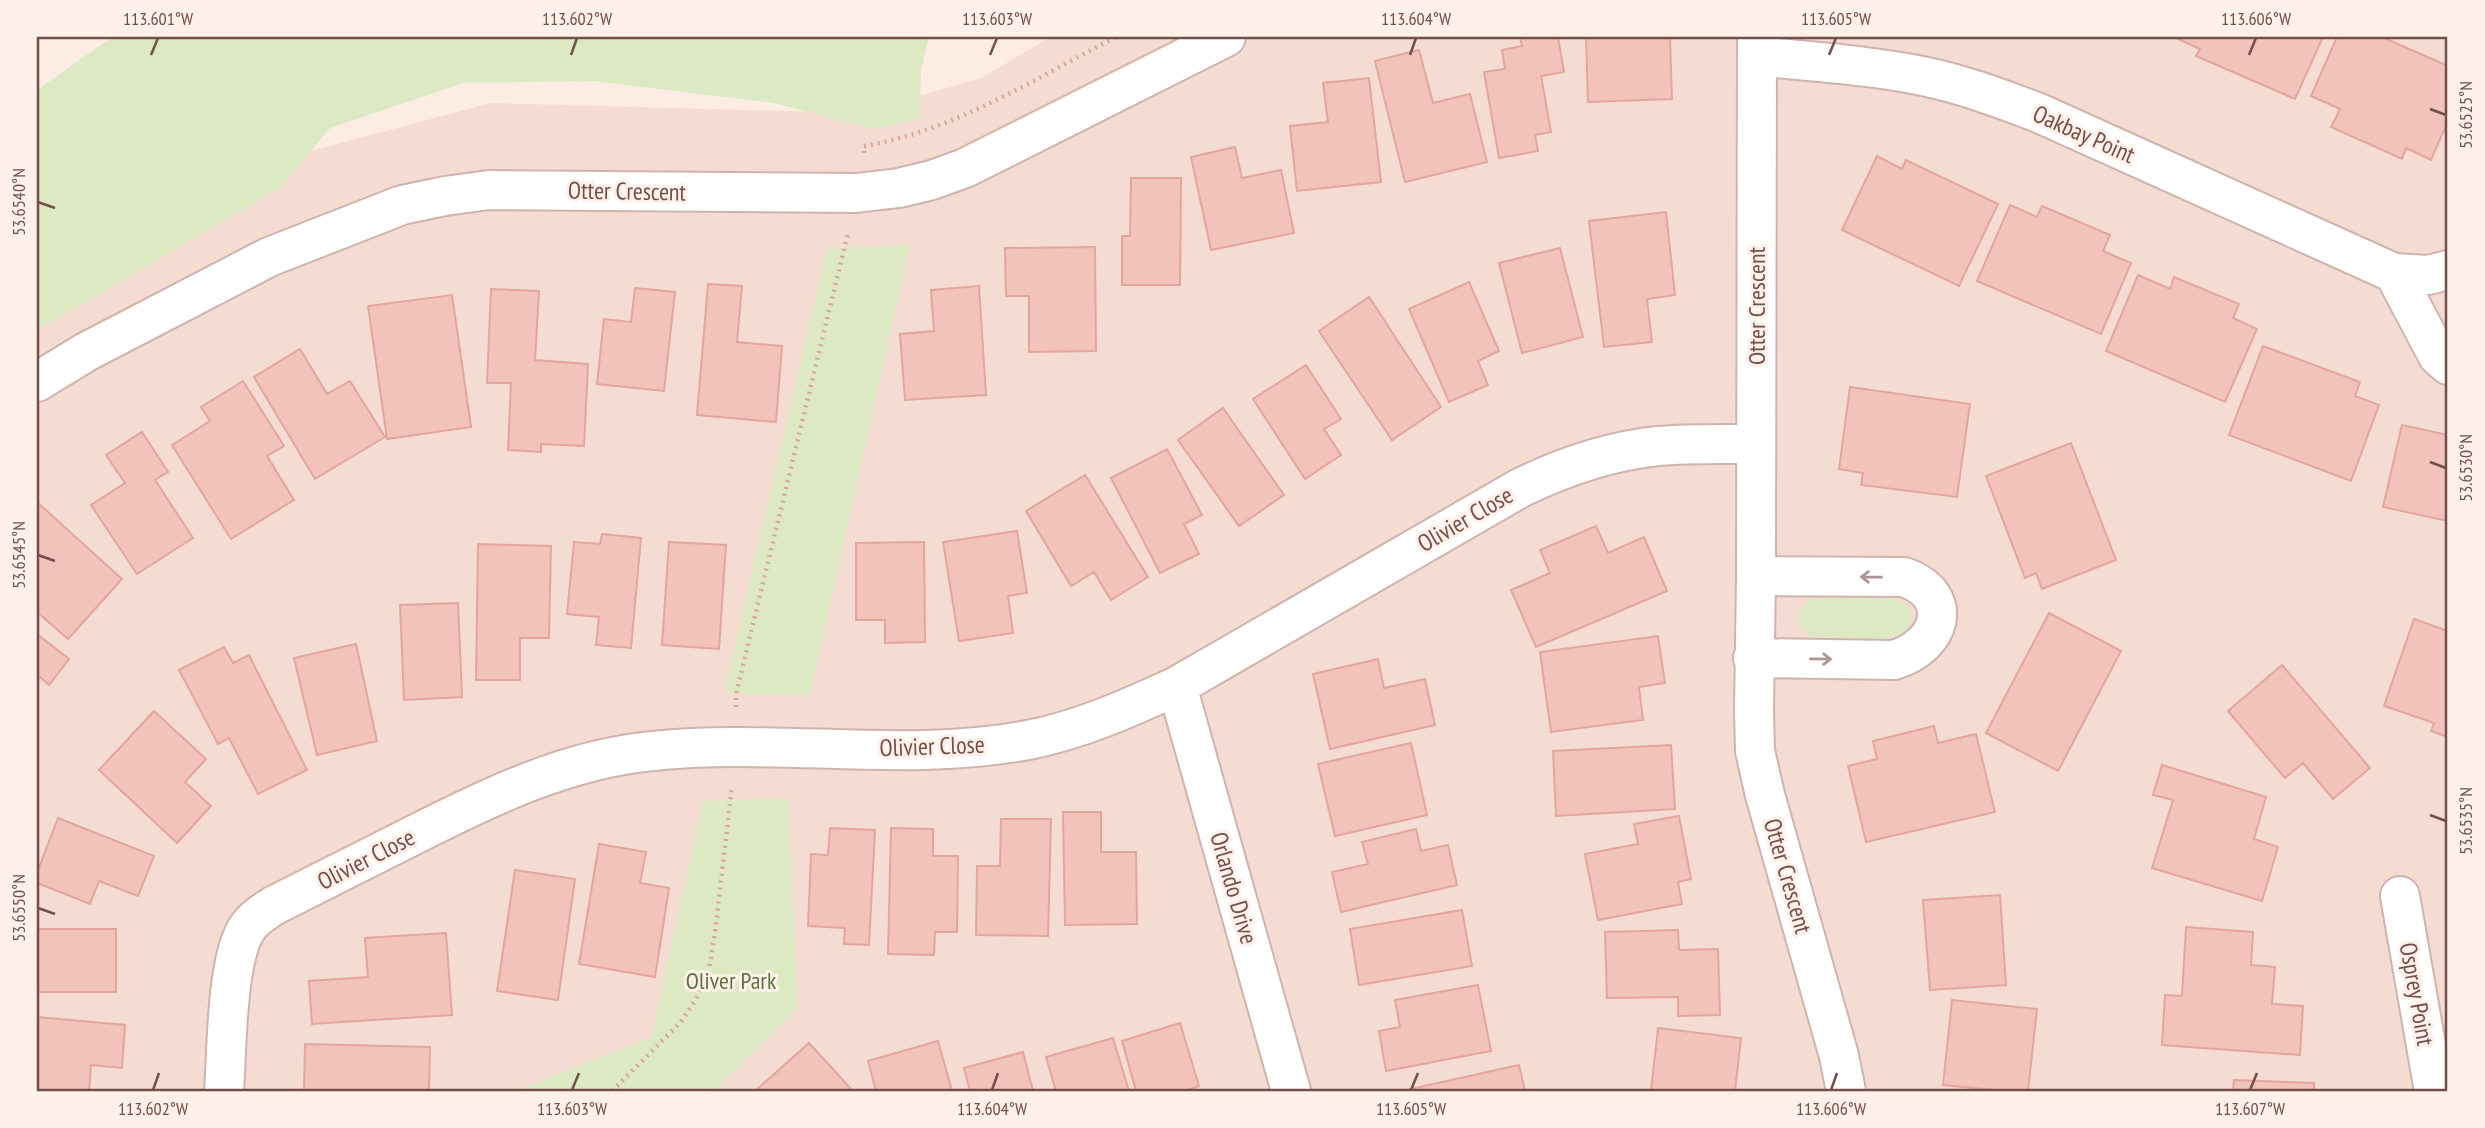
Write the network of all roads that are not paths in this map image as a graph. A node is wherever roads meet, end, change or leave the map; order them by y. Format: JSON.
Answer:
{"nodes":[{"id":1,"x":1226,"y":37,"type":"edge"},
{"id":2,"x":1757,"y":46,"type":"edge"},
{"id":3,"x":2448,"y":270,"type":"edge"},
{"id":4,"x":2394,"y":273,"type":"junction"},
{"id":5,"x":2448,"y":365,"type":"edge"},
{"id":6,"x":37,"y":382,"type":"edge"},
{"id":7,"x":1755,"y":444,"type":"junction"},
{"id":8,"x":1756,"y":576,"type":"junction"},
{"id":9,"x":1753,"y":658,"type":"junction"},
{"id":10,"x":1177,"y":685,"type":"junction"},
{"id":11,"x":2400,"y":896,"type":"dead end"},
{"id":12,"x":224,"y":1091,"type":"edge"},
{"id":13,"x":1291,"y":1091,"type":"edge"},
{"id":14,"x":1846,"y":1091,"type":"edge"},
{"id":15,"x":2434,"y":1091,"type":"edge"}],
"edges":[{"from":1,"to":6,"type":"street","name":"Otter Crescent"},
{"from":2,"to":4,"type":"street","name":"Oakbay Point"},
{"from":2,"to":7,"type":"street","name":"Otter Crescent"},
{"from":3,"to":4,"type":"street","name":"Oakbay Point"},
{"from":4,"to":5,"type":"street"},
{"from":7,"to":8,"type":"street","name":"Otter Crescent"},
{"from":7,"to":10,"type":"street","name":"Olivier Close"},
{"from":8,"to":9,"type":"street","name":"Otter Crescent"},
{"from":9,"to":8,"type":"street","one_way":true},
{"from":9,"to":14,"type":"street","name":"Otter Crescent"},
{"from":10,"to":12,"type":"street","name":"Olivier Close"},
{"from":10,"to":13,"type":"street","name":"Orlando Drive"},
{"from":11,"to":15,"type":"street","name":"Osprey Point"}]}
